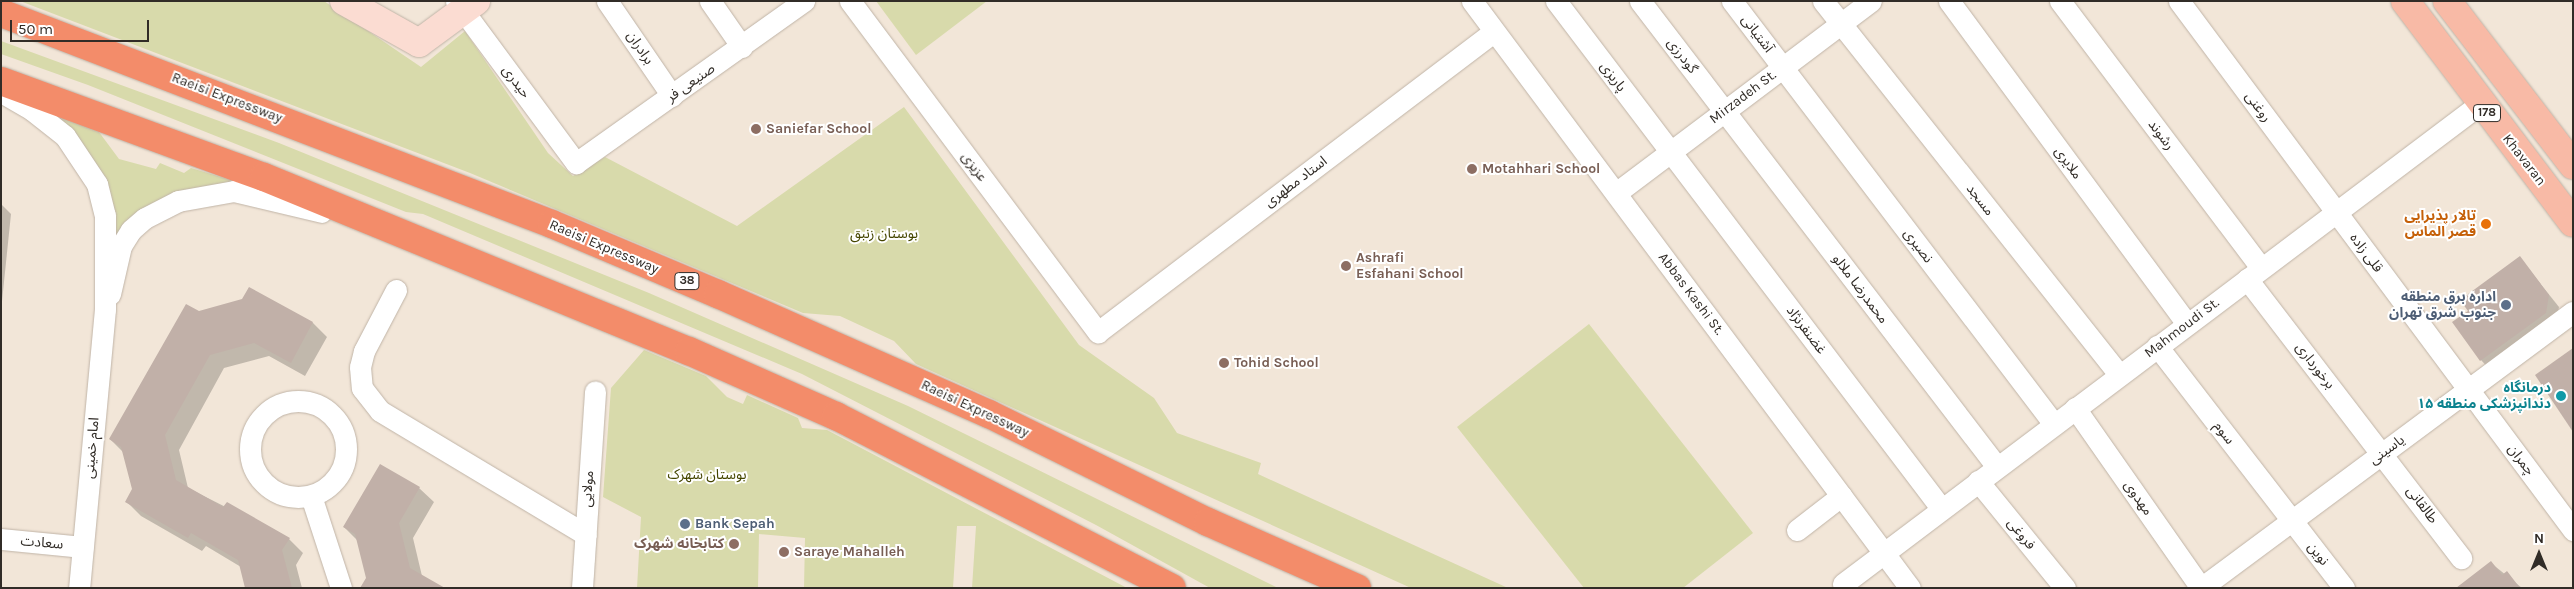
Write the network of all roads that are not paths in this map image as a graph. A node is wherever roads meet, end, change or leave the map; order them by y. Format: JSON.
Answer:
{"nodes":[{"id":1,"x":344,"y":1,"type":"edge"},
{"id":2,"x":372,"y":1,"type":"edge"},
{"id":3,"x":608,"y":1,"type":"edge"},
{"id":4,"x":710,"y":1,"type":"edge"},
{"id":5,"x":804,"y":1,"type":"edge"},
{"id":6,"x":850,"y":1,"type":"edge"},
{"id":7,"x":1472,"y":1,"type":"edge"},
{"id":8,"x":1556,"y":1,"type":"edge"},
{"id":9,"x":1640,"y":1,"type":"edge"},
{"id":10,"x":1732,"y":1,"type":"edge"},
{"id":11,"x":1823,"y":1,"type":"edge"},
{"id":12,"x":1871,"y":1,"type":"edge"},
{"id":13,"x":1949,"y":1,"type":"edge"},
{"id":14,"x":2060,"y":1,"type":"edge"},
{"id":15,"x":2179,"y":1,"type":"edge"},
{"id":16,"x":2405,"y":1,"type":"edge"},
{"id":17,"x":2447,"y":1,"type":"edge"},
{"id":18,"x":464,"y":4,"type":"edge"},
{"id":19,"x":1,"y":13,"type":"edge"},
{"id":20,"x":1840,"y":24,"type":"junction"},
{"id":21,"x":1494,"y":31,"type":"junction"},
{"id":22,"x":411,"y":38,"type":"junction"},
{"id":23,"x":742,"y":47,"type":"junction"},
{"id":24,"x":1783,"y":67,"type":"junction"},
{"id":25,"x":1,"y":81,"type":"edge"},
{"id":26,"x":1,"y":92,"type":"edge"},
{"id":27,"x":672,"y":96,"type":"junction"},
{"id":28,"x":2480,"y":104,"type":"junction"},
{"id":29,"x":1724,"y":111,"type":"junction"},
{"id":30,"x":1670,"y":152,"type":"junction"},
{"id":31,"x":576,"y":163,"type":"joint"},
{"id":32,"x":2573,"y":165,"type":"edge"},
{"id":33,"x":1616,"y":193,"type":"junction"},
{"id":34,"x":2336,"y":213,"type":"junction"},
{"id":35,"x":2573,"y":223,"type":"edge"},
{"id":36,"x":403,"y":233,"type":"junction"},
{"id":37,"x":2254,"y":274,"type":"junction"},
{"id":38,"x":396,"y":290,"type":"dead end"},
{"id":39,"x":105,"y":309,"type":"junction"},
{"id":40,"x":2573,"y":312,"type":"edge"},
{"id":41,"x":2187,"y":324,"type":"junction"},
{"id":42,"x":1098,"y":332,"type":"joint"},
{"id":43,"x":2157,"y":346,"type":"junction"},
{"id":44,"x":2119,"y":375,"type":"junction"},
{"id":45,"x":2468,"y":390,"type":"junction"},
{"id":46,"x":595,"y":391,"type":"dead end"},
{"id":47,"x":2075,"y":408,"type":"junction"},
{"id":48,"x":2054,"y":424,"type":"junction"},
{"id":49,"x":2383,"y":453,"type":"junction"},
{"id":50,"x":1997,"y":467,"type":"junction"},
{"id":51,"x":1978,"y":481,"type":"junction"},
{"id":52,"x":311,"y":496,"type":"junction"},
{"id":53,"x":1841,"y":496,"type":"junction"},
{"id":54,"x":1942,"y":508,"type":"junction"},
{"id":55,"x":2291,"y":521,"type":"junction"},
{"id":56,"x":1797,"y":530,"type":"dead end"},
{"id":57,"x":2573,"y":530,"type":"edge"},
{"id":58,"x":586,"y":535,"type":"junction"},
{"id":59,"x":1,"y":540,"type":"edge"},
{"id":60,"x":83,"y":546,"type":"junction"},
{"id":61,"x":1883,"y":552,"type":"junction"},
{"id":62,"x":2461,"y":558,"type":"dead end"},
{"id":63,"x":1843,"y":584,"type":"dead end"},
{"id":64,"x":79,"y":588,"type":"edge"},
{"id":65,"x":342,"y":588,"type":"edge"},
{"id":66,"x":582,"y":588,"type":"edge"},
{"id":67,"x":1172,"y":588,"type":"edge"},
{"id":68,"x":1357,"y":588,"type":"edge"},
{"id":69,"x":1910,"y":588,"type":"edge"},
{"id":70,"x":2065,"y":588,"type":"edge"},
{"id":71,"x":2201,"y":588,"type":"edge"},
{"id":72,"x":2344,"y":588,"type":"edge"}],
"edges":[{"from":1,"to":22,"type":"main road"},
{"from":2,"to":22,"type":"main road"},
{"from":3,"to":27,"type":"street","name":"برادران"},
{"from":4,"to":23,"type":"street"},
{"from":5,"to":23,"type":"street","name":"صنیعی فر"},
{"from":6,"to":42,"type":"street","name":"عزیزی"},
{"from":7,"to":21,"type":"street","name":"Abbas Kashi St."},
{"from":8,"to":30,"type":"street","name":"پاریزی"},
{"from":9,"to":29,"type":"street","name":"گودرزی"},
{"from":10,"to":24,"type":"street","name":"آشتیانی"},
{"from":11,"to":20,"type":"street","name":"مسجد"},
{"from":12,"to":20,"type":"street","name":"Mirzadeh St."},
{"from":13,"to":41,"type":"street","name":"ملایری"},
{"from":14,"to":37,"type":"street","name":"رشوند"},
{"from":15,"to":34,"type":"street","name":"روغنی"},
{"from":16,"to":28,"type":"main road","name":"Khavaran","number":"178"},
{"from":17,"to":32,"type":"main road","number":"178"},
{"from":18,"to":22,"type":"main road"},
{"from":18,"to":31,"type":"street","name":"حیدری"},
{"from":19,"to":68,"type":"highway","name":"Raeisi Expressway","number":"38"},
{"from":20,"to":24,"type":"street","name":"Mirzadeh St."},
{"from":20,"to":44,"type":"street","name":"مسجد"},
{"from":21,"to":33,"type":"street","name":"Abbas Kashi St."},
{"from":21,"to":42,"type":"street","name":"استاد مطهری"},
{"from":23,"to":27,"type":"street","name":"صنیعی فر"},
{"from":24,"to":29,"type":"street","name":"Mirzadeh St."},
{"from":24,"to":48,"type":"street","name":"نصیری"},
{"from":25,"to":36,"type":"highway"},
{"from":26,"to":39,"type":"street"},
{"from":27,"to":31,"type":"street","name":"صنیعی فر"},
{"from":28,"to":34,"type":"street","name":"Mahmoudi St."},
{"from":28,"to":35,"type":"main road","name":"Khavaran","number":"178"},
{"from":29,"to":30,"type":"street","name":"Mirzadeh St."},
{"from":29,"to":50,"type":"street","name":"محمدرضا ملالو"},
{"from":30,"to":33,"type":"street","name":"Mirzadeh St."},
{"from":30,"to":54,"type":"street","name":"غضنفرنژاد"},
{"from":33,"to":53,"type":"street","name":"Abbas Kashi St."},
{"from":34,"to":37,"type":"street","name":"Mahmoudi St."},
{"from":34,"to":45,"type":"street","name":"قلی زاده"},
{"from":36,"to":39,"type":"street"},
{"from":36,"to":67,"type":"highway"},
{"from":37,"to":41,"type":"street","name":"Mahmoudi St."},
{"from":37,"to":49,"type":"street","name":"برخورداری"},
{"from":38,"to":58,"type":"street"},
{"from":39,"to":60,"type":"street","name":"امام خمینی"},
{"from":40,"to":45,"type":"street","name":"یاسینی"},
{"from":41,"to":43,"type":"street","name":"Mahmoudi St."},
{"from":43,"to":44,"type":"street","name":"Mahmoudi St."},
{"from":43,"to":55,"type":"street","name":"سوم"},
{"from":44,"to":47,"type":"street","name":"Mahmoudi St."},
{"from":45,"to":49,"type":"street","name":"یاسینی"},
{"from":45,"to":57,"type":"street","name":"چمران"},
{"from":46,"to":58,"type":"street","name":"مولايی"},
{"from":47,"to":48,"type":"street","name":"Mahmoudi St."},
{"from":47,"to":71,"type":"street","name":"مهدوی"},
{"from":48,"to":50,"type":"street","name":"Mahmoudi St."},
{"from":49,"to":55,"type":"street","name":"یاسینی"},
{"from":49,"to":62,"type":"street","name":"طالقانی"},
{"from":50,"to":51,"type":"street","name":"Mahmoudi St."},
{"from":51,"to":54,"type":"street","name":"Mahmoudi St."},
{"from":51,"to":70,"type":"street","name":"فروغی"},
{"from":52,"to":52,"type":"street"},
{"from":52,"to":65,"type":"street"},
{"from":53,"to":56,"type":"street"},
{"from":53,"to":61,"type":"street","name":"Abbas Kashi St."},
{"from":54,"to":61,"type":"street","name":"Mahmoudi St."},
{"from":55,"to":71,"type":"street","name":"یاسینی"},
{"from":55,"to":72,"type":"street","name":"نوین"},
{"from":58,"to":66,"type":"street","name":"مولايی"},
{"from":59,"to":60,"type":"street","name":"سعادت"},
{"from":60,"to":64,"type":"street","name":"امام خمینی"},
{"from":61,"to":63,"type":"street","name":"Mahmoudi St."},
{"from":61,"to":69,"type":"street","name":"Abbas Kashi St."}]}
